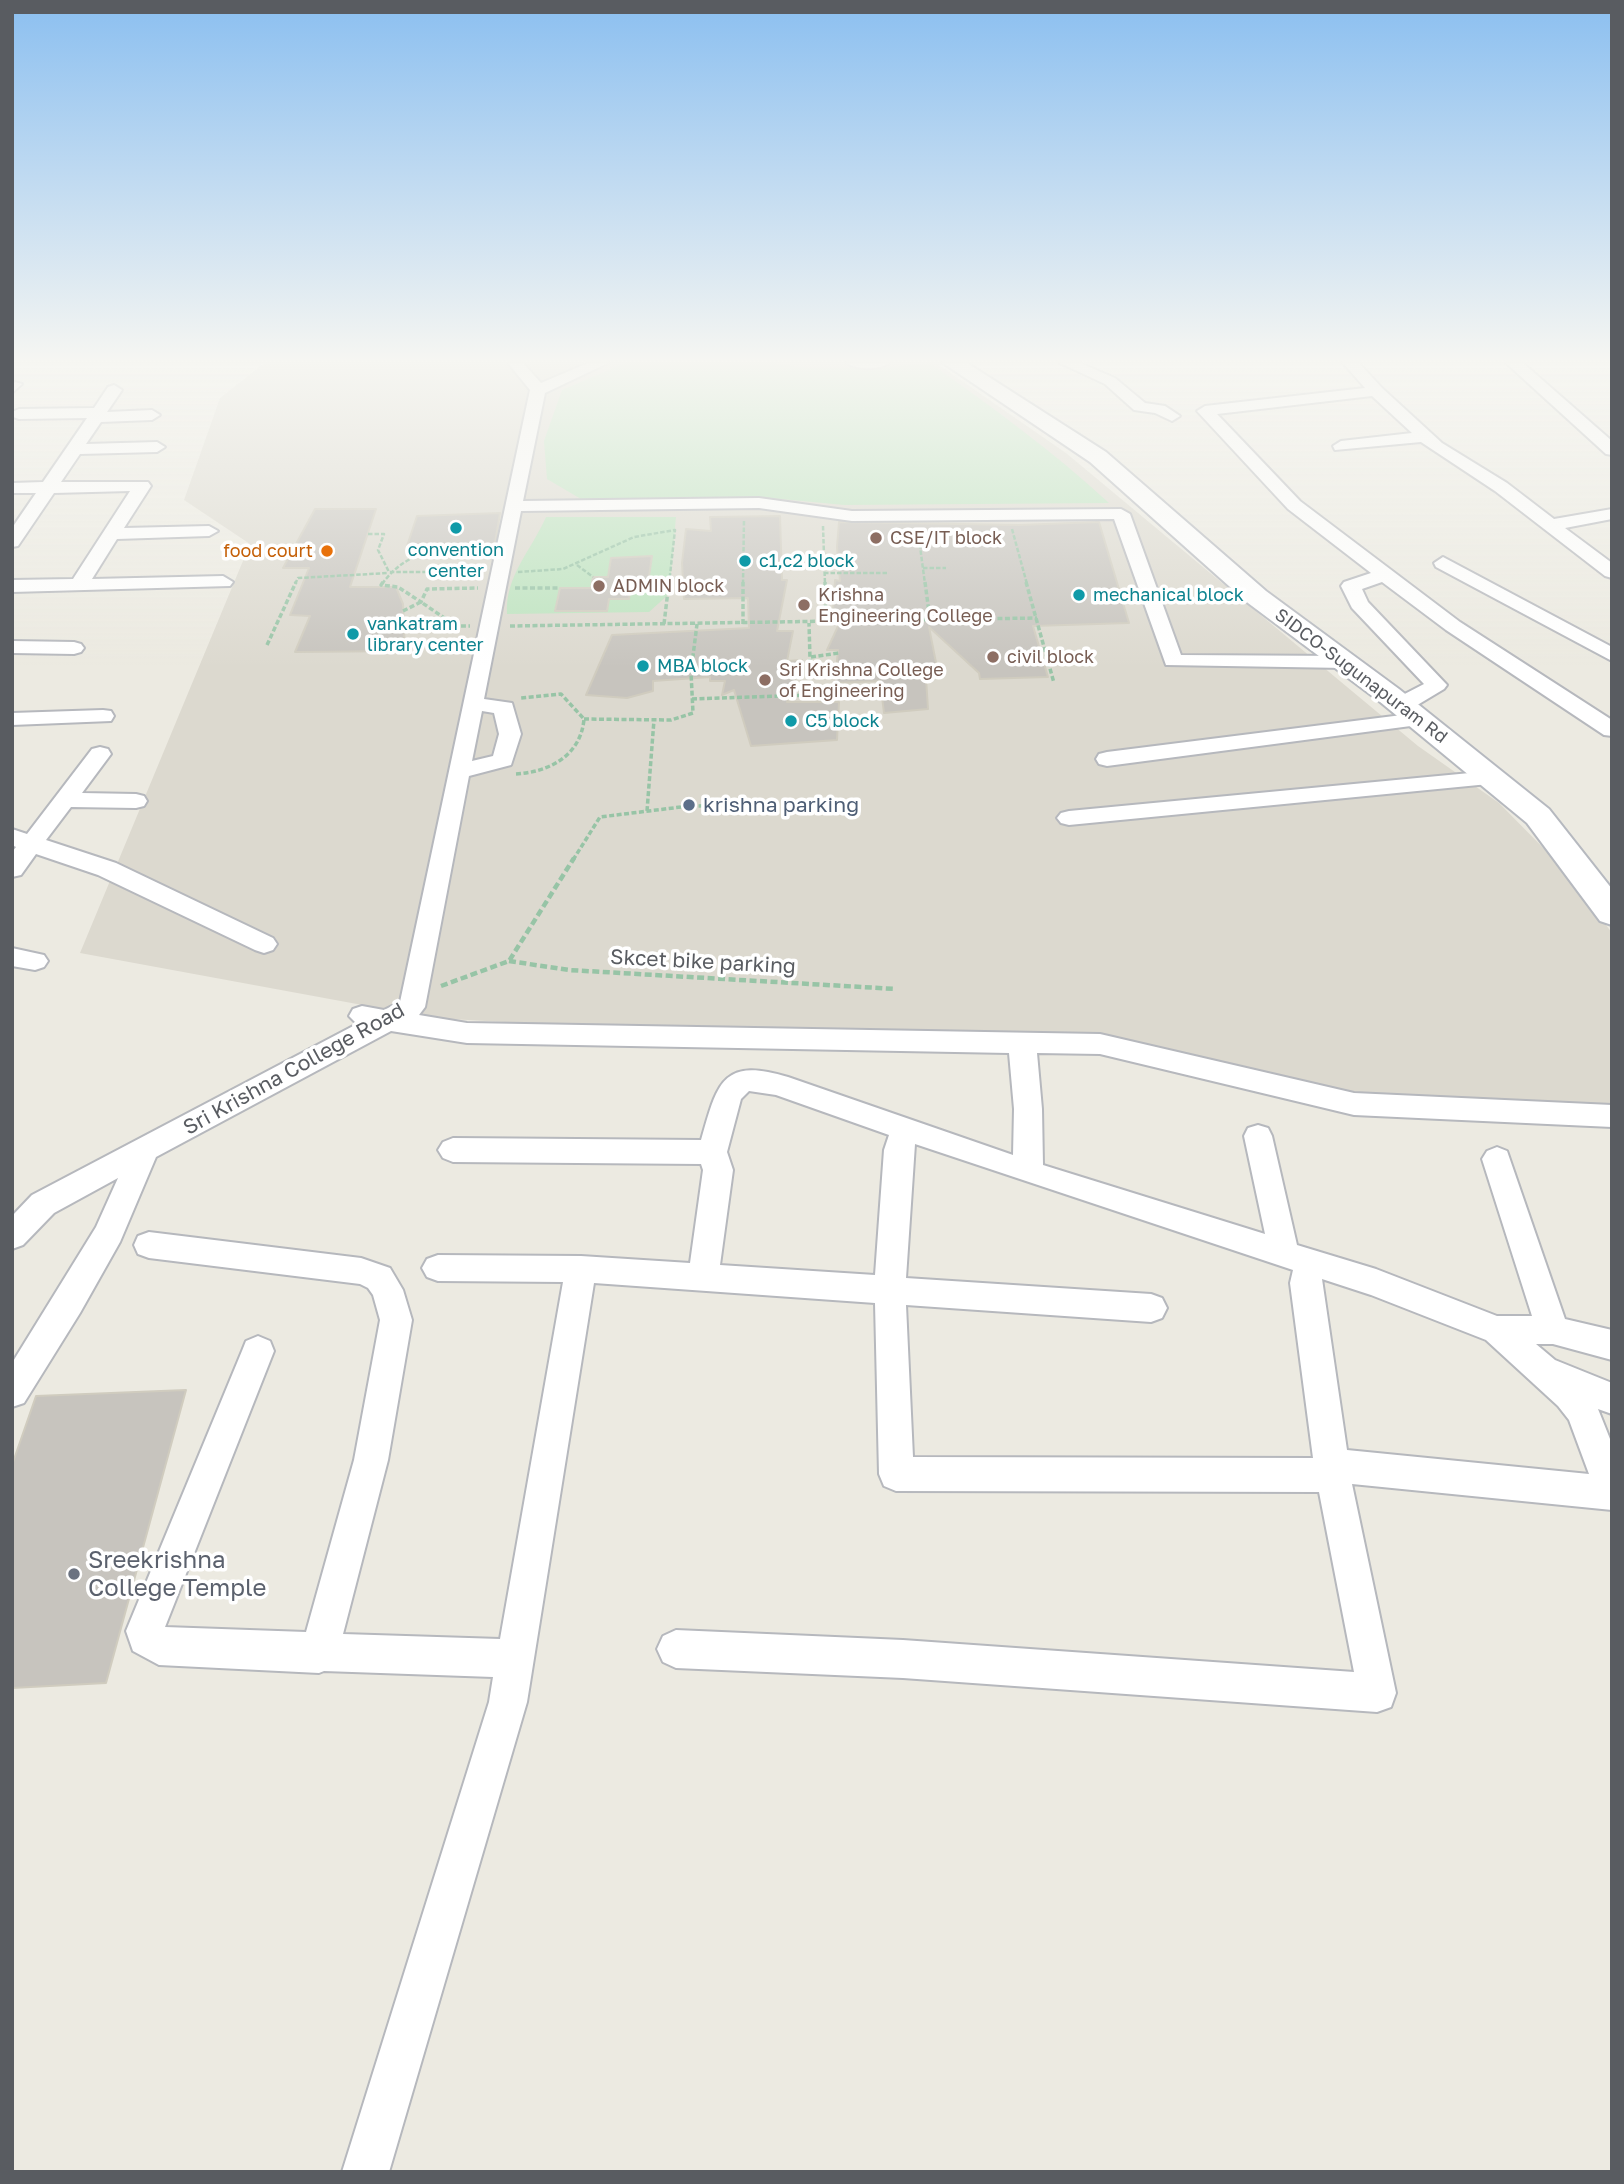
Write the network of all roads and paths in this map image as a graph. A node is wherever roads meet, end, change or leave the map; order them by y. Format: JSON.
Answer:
{"nodes":[{"id":1,"x":64,"y":465,"type":"edge"},
{"id":2,"x":522,"y":465,"type":"edge"},
{"id":3,"x":1107,"y":465,"type":"edge"},
{"id":4,"x":1256,"y":465,"type":"edge"},
{"id":5,"x":1465,"y":465,"type":"edge"},
{"id":6,"x":49,"y":487,"type":"junction"},
{"id":7,"x":12,"y":488,"type":"edge"},
{"id":8,"x":743,"y":503,"type":"junction"},
{"id":9,"x":513,"y":506,"type":"junction"},
{"id":10,"x":822,"y":512,"type":"junction"},
{"id":11,"x":1612,"y":514,"type":"edge"},
{"id":12,"x":917,"y":516,"type":"junction"},
{"id":13,"x":1008,"y":516,"type":"junction"},
{"id":14,"x":1549,"y":525,"type":"junction"},
{"id":15,"x":209,"y":531,"type":"dead end"},
{"id":16,"x":112,"y":534,"type":"junction"},
{"id":17,"x":368,"y":534,"type":"dead end"},
{"id":18,"x":920,"y":540,"type":"junction"},
{"id":19,"x":914,"y":541,"type":"dead end"},
{"id":20,"x":12,"y":542,"type":"edge"},
{"id":21,"x":476,"y":547,"type":"dead end"},
{"id":22,"x":1443,"y":563,"type":"dead end"},
{"id":23,"x":577,"y":565,"type":"junction"},
{"id":24,"x":923,"y":568,"type":"junction"},
{"id":25,"x":946,"y":568,"type":"dead end"},
{"id":26,"x":1023,"y":568,"type":"junction"},
{"id":27,"x":1030,"y":568,"type":"dead end"},
{"id":28,"x":389,"y":572,"type":"junction"},
{"id":29,"x":1612,"y":572,"type":"edge"},
{"id":30,"x":824,"y":573,"type":"junction"},
{"id":31,"x":888,"y":573,"type":"dead end"},
{"id":32,"x":1385,"y":575,"type":"junction"},
{"id":33,"x":593,"y":577,"type":"dead end"},
{"id":34,"x":498,"y":580,"type":"junction"},
{"id":35,"x":223,"y":582,"type":"dead end"},
{"id":36,"x":79,"y":584,"type":"junction"},
{"id":37,"x":12,"y":586,"type":"edge"},
{"id":38,"x":560,"y":588,"type":"dead end"},
{"id":39,"x":421,"y":602,"type":"junction"},
{"id":40,"x":403,"y":611,"type":"dead end"},
{"id":41,"x":1038,"y":618,"type":"junction"},
{"id":42,"x":930,"y":620,"type":"junction"},
{"id":43,"x":808,"y":623,"type":"junction"},
{"id":44,"x":826,"y":623,"type":"junction"},
{"id":45,"x":664,"y":624,"type":"junction"},
{"id":46,"x":697,"y":624,"type":"junction"},
{"id":47,"x":743,"y":624,"type":"junction"},
{"id":48,"x":488,"y":626,"type":"junction"},
{"id":49,"x":267,"y":645,"type":"dead end"},
{"id":50,"x":12,"y":647,"type":"edge"},
{"id":51,"x":74,"y":648,"type":"dead end"},
{"id":52,"x":839,"y":653,"type":"dead end"},
{"id":53,"x":1612,"y":655,"type":"edge"},
{"id":54,"x":811,"y":657,"type":"junction"},
{"id":55,"x":1345,"y":662,"type":"junction"},
{"id":56,"x":691,"y":672,"type":"junction"},
{"id":57,"x":710,"y":673,"type":"dead end"},
{"id":58,"x":1054,"y":683,"type":"dead end"},
{"id":59,"x":692,"y":699,"type":"junction"},
{"id":60,"x":472,"y":702,"type":"junction"},
{"id":61,"x":1410,"y":712,"type":"junction"},
{"id":62,"x":103,"y":716,"type":"dead end"},
{"id":63,"x":12,"y":719,"type":"edge"},
{"id":64,"x":584,"y":719,"type":"junction"},
{"id":65,"x":654,"y":720,"type":"junction"},
{"id":66,"x":1612,"y":730,"type":"edge"},
{"id":67,"x":100,"y":754,"type":"dead end"},
{"id":68,"x":1107,"y":759,"type":"dead end"},
{"id":69,"x":459,"y":772,"type":"junction"},
{"id":70,"x":513,"y":774,"type":"dead end"},
{"id":71,"x":1491,"y":778,"type":"junction"},
{"id":72,"x":63,"y":800,"type":"junction"},
{"id":73,"x":136,"y":801,"type":"dead end"},
{"id":74,"x":797,"y":805,"type":"dead end"},
{"id":75,"x":647,"y":811,"type":"junction"},
{"id":76,"x":1069,"y":818,"type":"dead end"},
{"id":77,"x":21,"y":840,"type":"edge"},
{"id":78,"x":12,"y":869,"type":"edge"},
{"id":79,"x":1612,"y":913,"type":"edge"},
{"id":80,"x":264,"y":944,"type":"dead end"},
{"id":81,"x":509,"y":961,"type":"junction"},
{"id":82,"x":895,"y":989,"type":"dead end"},
{"id":83,"x":414,"y":996,"type":"junction"},
{"id":84,"x":362,"y":1016,"type":"junction"},
{"id":85,"x":390,"y":1019,"type":"junction"},
{"id":86,"x":1023,"y":1052,"type":"dead end"},
{"id":87,"x":1612,"y":1116,"type":"edge"},
{"id":88,"x":906,"y":1128,"type":"junction"},
{"id":89,"x":1258,"y":1136,"type":"dead end"},
{"id":90,"x":145,"y":1150,"type":"junction"},
{"id":91,"x":453,"y":1150,"type":"dead end"},
{"id":92,"x":712,"y":1152,"type":"junction"},
{"id":93,"x":1497,"y":1159,"type":"dead end"},
{"id":94,"x":1028,"y":1172,"type":"junction"},
{"id":95,"x":12,"y":1210,"type":"edge"},
{"id":96,"x":12,"y":1236,"type":"edge"},
{"id":97,"x":149,"y":1245,"type":"dead end"},
{"id":98,"x":1297,"y":1257,"type":"junction"},
{"id":99,"x":438,"y":1268,"type":"dead end"},
{"id":100,"x":581,"y":1269,"type":"junction"},
{"id":101,"x":703,"y":1278,"type":"junction"},
{"id":102,"x":890,"y":1291,"type":"junction"},
{"id":103,"x":1151,"y":1308,"type":"dead end"},
{"id":104,"x":1497,"y":1330,"type":"junction"},
{"id":105,"x":1553,"y":1330,"type":"junction"},
{"id":106,"x":1612,"y":1345,"type":"edge"},
{"id":107,"x":258,"y":1351,"type":"dead end"},
{"id":108,"x":1541,"y":1369,"type":"junction"},
{"id":109,"x":12,"y":1392,"type":"edge"},
{"id":110,"x":1612,"y":1399,"type":"edge"},
{"id":111,"x":1332,"y":1470,"type":"junction"},
{"id":112,"x":1612,"y":1491,"type":"edge"},
{"id":113,"x":676,"y":1649,"type":"dead end"},
{"id":114,"x":319,"y":1654,"type":"junction"},
{"id":115,"x":515,"y":1659,"type":"junction"},
{"id":116,"x":365,"y":2172,"type":"edge"}],
"edges":[{"from":1,"to":6,"type":"street"},
{"from":2,"to":9,"type":"street","name":"Sri Krishna College Road"},
{"from":3,"to":55,"type":"street","name":"SIDCO-Sugunapuram Rd"},
{"from":4,"to":32,"type":"street"},
{"from":5,"to":14,"type":"street"},
{"from":6,"to":7,"type":"street"},
{"from":6,"to":16,"type":"street"},
{"from":6,"to":20,"type":"street"},
{"from":8,"to":9,"type":"street"},
{"from":8,"to":10,"type":"street"},
{"from":8,"to":47,"type":"path"},
{"from":9,"to":34,"type":"street","name":"Sri Krishna College Road"},
{"from":10,"to":12,"type":"street"},
{"from":10,"to":30,"type":"path"},
{"from":11,"to":14,"type":"street"},
{"from":12,"to":13,"type":"street"},
{"from":12,"to":18,"type":"path"},
{"from":13,"to":26,"type":"path"},
{"from":13,"to":55,"type":"street"},
{"from":14,"to":29,"type":"street"},
{"from":15,"to":16,"type":"street"},
{"from":16,"to":36,"type":"street"},
{"from":17,"to":28,"type":"path"},
{"from":18,"to":19,"type":"path"},
{"from":18,"to":24,"type":"path"},
{"from":21,"to":28,"type":"path"},
{"from":22,"to":53,"type":"street"},
{"from":23,"to":33,"type":"path"},
{"from":23,"to":34,"type":"path"},
{"from":23,"to":45,"type":"path"},
{"from":24,"to":25,"type":"path"},
{"from":24,"to":42,"type":"path"},
{"from":26,"to":27,"type":"path"},
{"from":26,"to":41,"type":"path"},
{"from":28,"to":34,"type":"path"},
{"from":28,"to":39,"type":"path"},
{"from":28,"to":49,"type":"path"},
{"from":30,"to":31,"type":"path"},
{"from":30,"to":44,"type":"path"},
{"from":32,"to":61,"type":"street"},
{"from":32,"to":66,"type":"street"},
{"from":34,"to":38,"type":"path"},
{"from":34,"to":39,"type":"path"},
{"from":34,"to":48,"type":"street","name":"Sri Krishna College Road"},
{"from":35,"to":36,"type":"street"},
{"from":36,"to":37,"type":"street"},
{"from":39,"to":40,"type":"path"},
{"from":39,"to":48,"type":"path"},
{"from":41,"to":42,"type":"path"},
{"from":41,"to":58,"type":"path"},
{"from":42,"to":44,"type":"path"},
{"from":43,"to":44,"type":"path"},
{"from":43,"to":47,"type":"path"},
{"from":43,"to":54,"type":"path"},
{"from":45,"to":46,"type":"path"},
{"from":45,"to":48,"type":"path"},
{"from":46,"to":47,"type":"path"},
{"from":46,"to":56,"type":"path"},
{"from":48,"to":60,"type":"street","name":"Sri Krishna College Road"},
{"from":50,"to":51,"type":"street"},
{"from":52,"to":54,"type":"path"},
{"from":54,"to":59,"type":"path"},
{"from":55,"to":61,"type":"street","name":"SIDCO-Sugunapuram Rd"},
{"from":56,"to":57,"type":"path"},
{"from":56,"to":59,"type":"path"},
{"from":59,"to":65,"type":"path"},
{"from":60,"to":64,"type":"path"},
{"from":60,"to":69,"type":"street","name":"Sri Krishna College Road"},
{"from":60,"to":69,"type":"street"},
{"from":61,"to":68,"type":"street"},
{"from":61,"to":71,"type":"street","name":"SIDCO-Sugunapuram Rd"},
{"from":62,"to":63,"type":"street"},
{"from":64,"to":65,"type":"path"},
{"from":64,"to":70,"type":"path"},
{"from":65,"to":75,"type":"path"},
{"from":67,"to":72,"type":"street"},
{"from":69,"to":83,"type":"street","name":"Sri Krishna College Road"},
{"from":71,"to":76,"type":"street"},
{"from":71,"to":79,"type":"street","name":"SIDCO-Sugunapuram Rd"},
{"from":72,"to":73,"type":"street"},
{"from":72,"to":77,"type":"street"},
{"from":74,"to":75,"type":"path"},
{"from":75,"to":81,"type":"path"},
{"from":77,"to":78,"type":"street"},
{"from":77,"to":80,"type":"street"},
{"from":81,"to":82,"type":"path","name":"Skcet bike parking"},
{"from":81,"to":83,"type":"path"},
{"from":83,"to":84,"type":"street"},
{"from":83,"to":85,"type":"street","name":"Sri Krishna College Road"},
{"from":84,"to":85,"type":"street"},
{"from":84,"to":95,"type":"street"},
{"from":85,"to":87,"type":"street"},
{"from":85,"to":90,"type":"street","name":"Sri Krishna College Road"},
{"from":86,"to":94,"type":"street"},
{"from":88,"to":92,"type":"street"},
{"from":88,"to":94,"type":"street"},
{"from":88,"to":102,"type":"street"},
{"from":89,"to":98,"type":"street"},
{"from":90,"to":96,"type":"street","name":"Sri Krishna College Road"},
{"from":90,"to":109,"type":"street"},
{"from":91,"to":92,"type":"street"},
{"from":92,"to":101,"type":"street"},
{"from":93,"to":105,"type":"street"},
{"from":94,"to":98,"type":"street"},
{"from":97,"to":114,"type":"street"},
{"from":98,"to":104,"type":"street"},
{"from":98,"to":111,"type":"street"},
{"from":99,"to":100,"type":"street"},
{"from":100,"to":101,"type":"street"},
{"from":100,"to":115,"type":"street"},
{"from":101,"to":102,"type":"street"},
{"from":102,"to":103,"type":"street"},
{"from":102,"to":111,"type":"street"},
{"from":104,"to":105,"type":"street"},
{"from":104,"to":108,"type":"street"},
{"from":105,"to":106,"type":"street"},
{"from":107,"to":114,"type":"street"},
{"from":108,"to":110,"type":"street"},
{"from":108,"to":112,"type":"street"},
{"from":111,"to":112,"type":"street"},
{"from":111,"to":113,"type":"street"},
{"from":114,"to":115,"type":"street"},
{"from":115,"to":116,"type":"street"}]}
